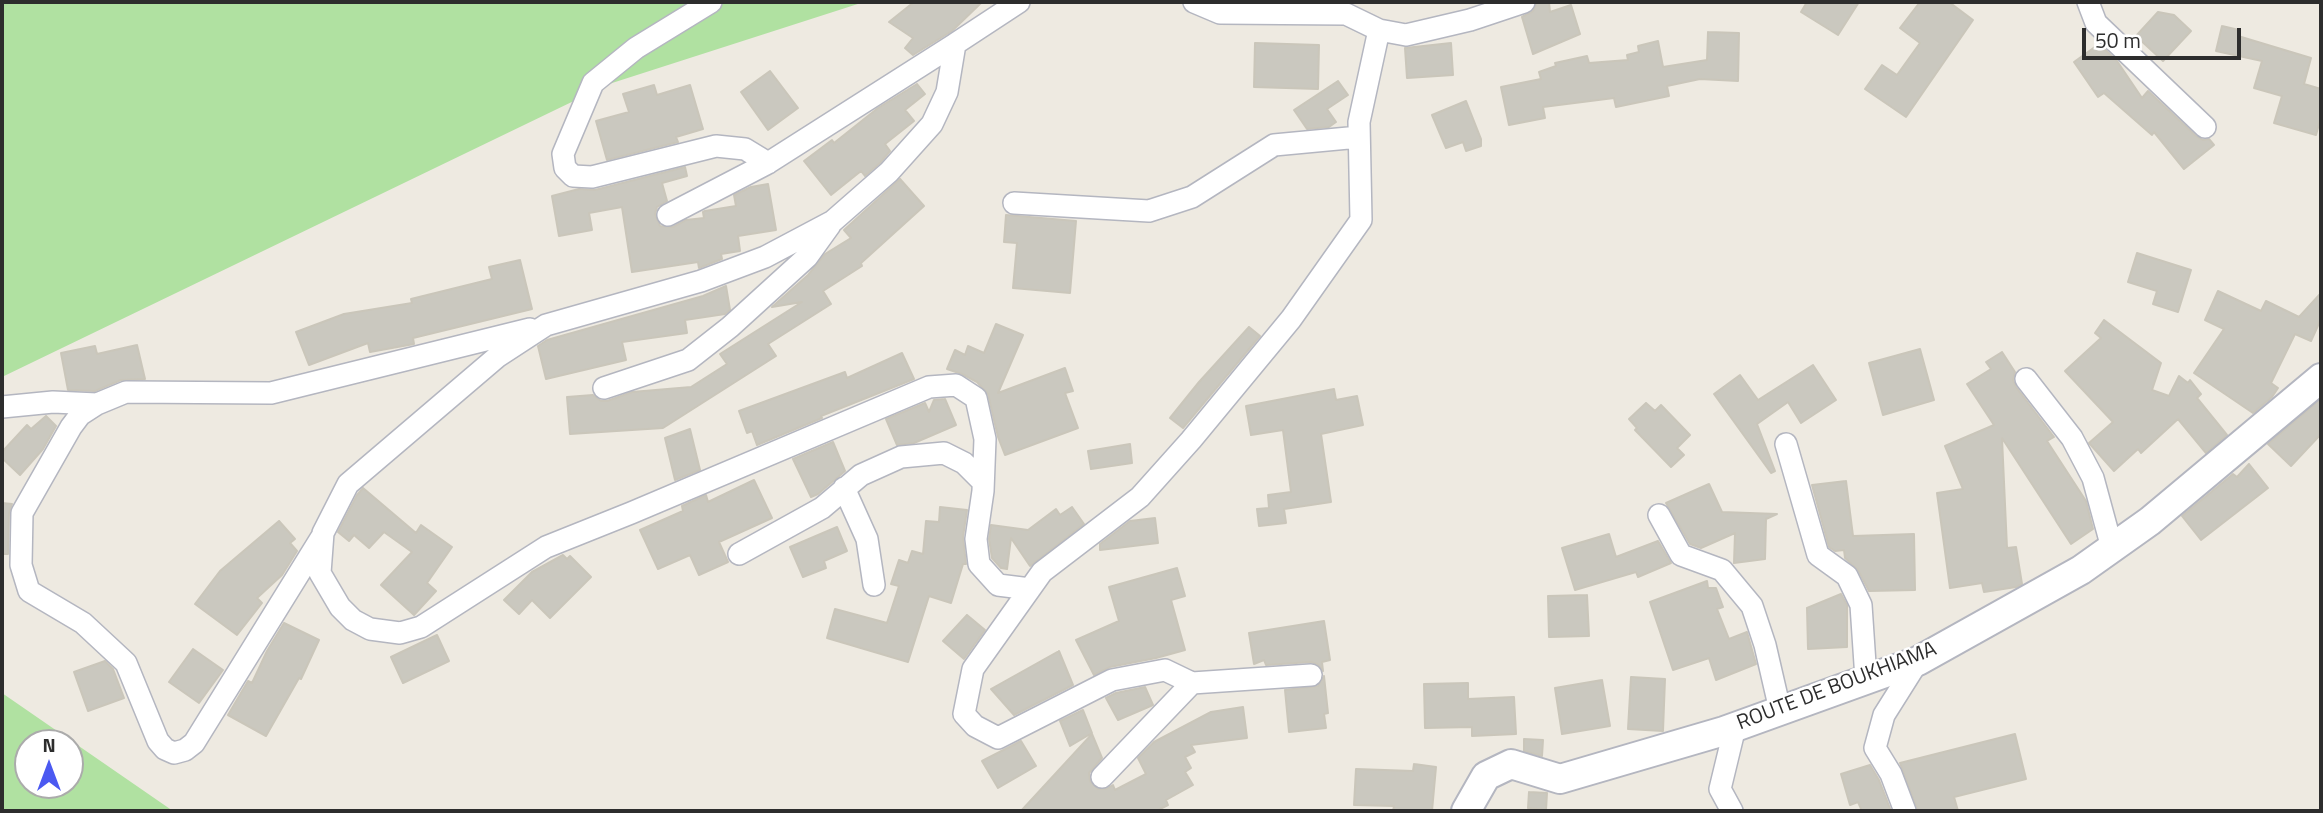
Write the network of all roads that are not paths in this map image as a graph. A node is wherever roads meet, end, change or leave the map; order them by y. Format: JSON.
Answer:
{"nodes":[{"id":1,"x":711,"y":2,"type":"edge"},
{"id":2,"x":1019,"y":2,"type":"edge"},
{"id":3,"x":1194,"y":2,"type":"edge"},
{"id":4,"x":1524,"y":2,"type":"edge"},
{"id":5,"x":2088,"y":2,"type":"edge"},
{"id":6,"x":1378,"y":30,"type":"junction"},
{"id":7,"x":955,"y":44,"type":"junction"},
{"id":8,"x":2205,"y":127,"type":"dead end"},
{"id":9,"x":1359,"y":137,"type":"junction"},
{"id":10,"x":768,"y":163,"type":"junction"},
{"id":11,"x":1014,"y":203,"type":"dead end"},
{"id":12,"x":668,"y":215,"type":"dead end"},
{"id":13,"x":833,"y":220,"type":"junction"},
{"id":14,"x":546,"y":325,"type":"junction"},
{"id":15,"x":2321,"y":378,"type":"edge"},
{"id":16,"x":2026,"y":379,"type":"dead end"},
{"id":17,"x":604,"y":388,"type":"dead end"},
{"id":18,"x":97,"y":404,"type":"junction"},
{"id":19,"x":2,"y":407,"type":"edge"},
{"id":20,"x":1786,"y":444,"type":"dead end"},
{"id":21,"x":983,"y":482,"type":"junction"},
{"id":22,"x":844,"y":488,"type":"junction"},
{"id":23,"x":1659,"y":515,"type":"dead end"},
{"id":24,"x":323,"y":533,"type":"junction"},
{"id":25,"x":2112,"y":548,"type":"junction"},
{"id":26,"x":739,"y":554,"type":"dead end"},
{"id":27,"x":874,"y":585,"type":"dead end"},
{"id":28,"x":1030,"y":589,"type":"junction"},
{"id":29,"x":1918,"y":661,"type":"junction"},
{"id":30,"x":1311,"y":675,"type":"dead end"},
{"id":31,"x":1866,"y":679,"type":"junction"},
{"id":32,"x":1192,"y":683,"type":"junction"},
{"id":33,"x":1780,"y":710,"type":"junction"},
{"id":34,"x":1735,"y":727,"type":"junction"},
{"id":35,"x":1102,"y":777,"type":"dead end"},
{"id":36,"x":1466,"y":811,"type":"edge"},
{"id":37,"x":1732,"y":811,"type":"edge"},
{"id":38,"x":1905,"y":811,"type":"edge"}],
"edges":[{"from":1,"to":10,"type":"street"},
{"from":2,"to":7,"type":"street"},
{"from":3,"to":6,"type":"street"},
{"from":4,"to":6,"type":"street"},
{"from":5,"to":8,"type":"street"},
{"from":6,"to":9,"type":"street"},
{"from":7,"to":10,"type":"street"},
{"from":7,"to":13,"type":"street"},
{"from":9,"to":11,"type":"street"},
{"from":9,"to":28,"type":"street"},
{"from":10,"to":12,"type":"street"},
{"from":13,"to":14,"type":"street"},
{"from":13,"to":17,"type":"street"},
{"from":14,"to":18,"type":"street"},
{"from":14,"to":24,"type":"street"},
{"from":15,"to":25,"type":"street","name":"ROUTE DE BOUKHIAMA"},
{"from":16,"to":25,"type":"street"},
{"from":18,"to":19,"type":"street"},
{"from":18,"to":24,"type":"street"},
{"from":20,"to":31,"type":"street"},
{"from":21,"to":22,"type":"street"},
{"from":21,"to":24,"type":"street"},
{"from":21,"to":28,"type":"street"},
{"from":22,"to":26,"type":"street"},
{"from":22,"to":27,"type":"street"},
{"from":23,"to":33,"type":"street"},
{"from":25,"to":29,"type":"street","name":"ROUTE DE BOUKHIAMA"},
{"from":28,"to":32,"type":"street"},
{"from":29,"to":31,"type":"street","name":"ROUTE DE BOUKHIAMA"},
{"from":29,"to":38,"type":"street"},
{"from":30,"to":32,"type":"street"},
{"from":31,"to":33,"type":"street","name":"ROUTE DE BOUKHIAMA"},
{"from":32,"to":35,"type":"street"},
{"from":33,"to":34,"type":"street","name":"ROUTE DE BOUKHIAMA"},
{"from":34,"to":36,"type":"street","name":"ROUTE DE BOUKHIAMA"},
{"from":34,"to":37,"type":"street"}]}
